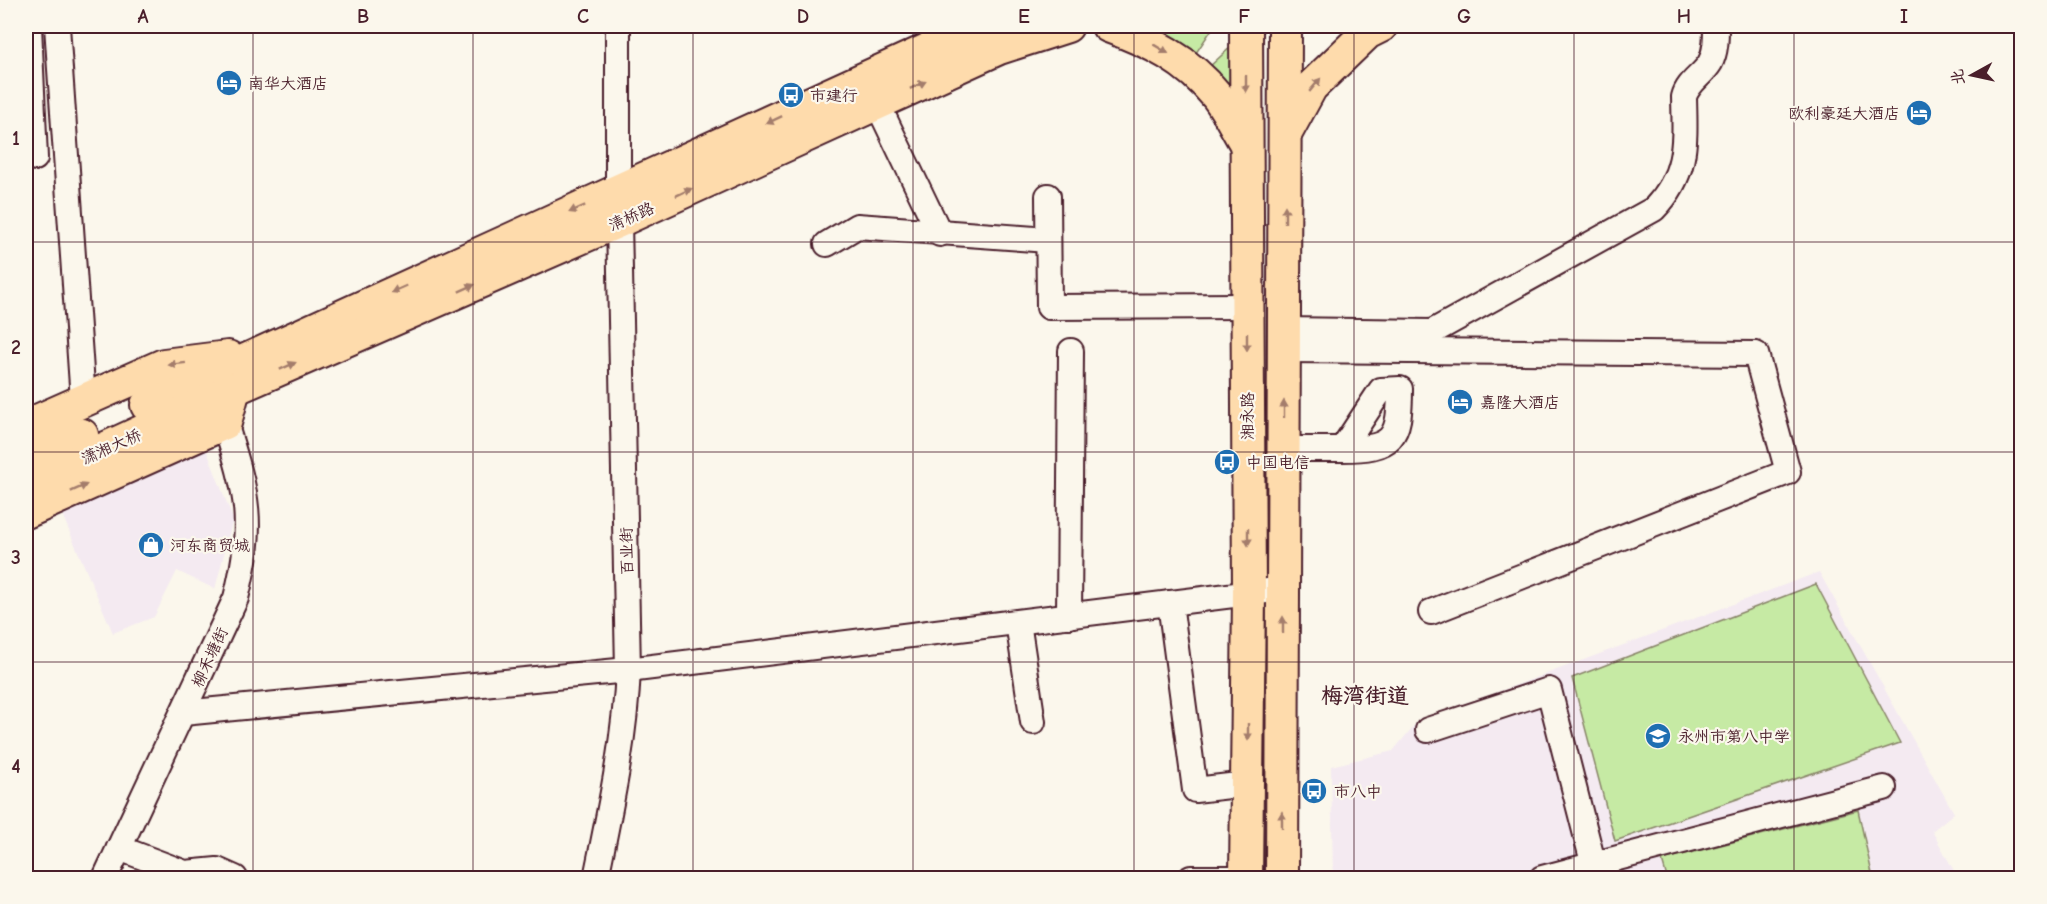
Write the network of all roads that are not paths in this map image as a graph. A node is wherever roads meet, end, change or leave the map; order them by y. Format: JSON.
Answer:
{"nodes":[{"id":1,"x":29,"y":26,"type":"edge"},
{"id":2,"x":57,"y":26,"type":"edge"},
{"id":3,"x":618,"y":26,"type":"edge"},
{"id":4,"x":980,"y":26,"type":"edge"},
{"id":5,"x":1067,"y":26,"type":"edge"},
{"id":6,"x":1108,"y":26,"type":"edge"},
{"id":7,"x":1246,"y":26,"type":"edge"},
{"id":8,"x":1285,"y":26,"type":"edge"},
{"id":9,"x":1381,"y":26,"type":"edge"},
{"id":10,"x":1716,"y":26,"type":"edge"},
{"id":11,"x":877,"y":104,"type":"junction"},
{"id":12,"x":1285,"y":135,"type":"junction"},
{"id":13,"x":1246,"y":144,"type":"junction"},
{"id":14,"x":35,"y":158,"type":"dead end"},
{"id":15,"x":618,"y":191,"type":"junction"},
{"id":16,"x":1048,"y":196,"type":"dead end"},
{"id":17,"x":620,"y":221,"type":"junction"},
{"id":18,"x":940,"y":234,"type":"junction"},
{"id":19,"x":1048,"y":240,"type":"junction"},
{"id":20,"x":827,"y":244,"type":"dead end"},
{"id":21,"x":1246,"y":306,"type":"junction"},
{"id":22,"x":1284,"y":340,"type":"junction"},
{"id":23,"x":1071,"y":351,"type":"dead end"},
{"id":24,"x":256,"y":353,"type":"junction"},
{"id":25,"x":234,"y":389,"type":"junction"},
{"id":26,"x":82,"y":400,"type":"junction"},
{"id":27,"x":186,"y":400,"type":"junction"},
{"id":28,"x":225,"y":423,"type":"junction"},
{"id":29,"x":26,"y":426,"type":"edge"},
{"id":30,"x":1284,"y":449,"type":"junction"},
{"id":31,"x":1342,"y":449,"type":"dead end"},
{"id":32,"x":26,"y":460,"type":"edge"},
{"id":33,"x":26,"y":485,"type":"edge"},
{"id":34,"x":26,"y":512,"type":"edge"},
{"id":35,"x":1283,"y":589,"type":"junction"},
{"id":36,"x":1249,"y":593,"type":"junction"},
{"id":37,"x":1170,"y":603,"type":"junction"},
{"id":38,"x":1431,"y":612,"type":"dead end"},
{"id":39,"x":1069,"y":616,"type":"junction"},
{"id":40,"x":1018,"y":622,"type":"junction"},
{"id":41,"x":628,"y":670,"type":"junction"},
{"id":42,"x":183,"y":713,"type":"junction"},
{"id":43,"x":1033,"y":722,"type":"dead end"},
{"id":44,"x":1428,"y":730,"type":"dead end"},
{"id":45,"x":1247,"y":784,"type":"junction"},
{"id":46,"x":1884,"y":788,"type":"dead end"},
{"id":47,"x":119,"y":848,"type":"junction"},
{"id":48,"x":1595,"y":872,"type":"edge"},
{"id":49,"x":191,"y":876,"type":"edge"},
{"id":50,"x":1246,"y":878,"type":"edge"},
{"id":51,"x":105,"y":879,"type":"edge"},
{"id":52,"x":235,"y":879,"type":"edge"},
{"id":53,"x":596,"y":879,"type":"edge"},
{"id":54,"x":1191,"y":879,"type":"edge"},
{"id":55,"x":1282,"y":879,"type":"edge"},
{"id":56,"x":1542,"y":879,"type":"edge"}],
"edges":[{"from":1,"to":14,"type":"street"},
{"from":2,"to":26,"type":"street"},
{"from":3,"to":15,"type":"street"},
{"from":4,"to":15,"type":"main road","name":"清桥路","one_way":true},
{"from":11,"to":5,"type":"main road","name":"清桥路","one_way":true},
{"from":6,"to":13,"type":"main road","one_way":true},
{"from":7,"to":13,"type":"main road","name":"湘永路","one_way":true},
{"from":8,"to":12,"type":"main road"},
{"from":12,"to":9,"type":"main road","one_way":true},
{"from":10,"to":22,"type":"street"},
{"from":17,"to":11,"type":"main road","name":"清桥路","one_way":true},
{"from":11,"to":18,"type":"street"},
{"from":22,"to":12,"type":"main road","one_way":true},
{"from":13,"to":21,"type":"main road","name":"湘永路"},
{"from":15,"to":24,"type":"main road","name":"清桥路","one_way":true},
{"from":16,"to":19,"type":"street"},
{"from":25,"to":17,"type":"main road","name":"清桥路","one_way":true},
{"from":17,"to":41,"type":"street","name":"百业街"},
{"from":18,"to":19,"type":"street"},
{"from":18,"to":20,"type":"street"},
{"from":19,"to":21,"type":"street"},
{"from":21,"to":36,"type":"main road","name":"湘永路","one_way":true},
{"from":30,"to":22,"type":"main road","one_way":true},
{"from":22,"to":38,"type":"street"},
{"from":23,"to":39,"type":"street"},
{"from":24,"to":26,"type":"main road","one_way":true},
{"from":24,"to":27,"type":"main road","name":"清桥路"},
{"from":25,"to":27,"type":"main road","name":"清桥路"},
{"from":25,"to":28,"type":"main road"},
{"from":26,"to":29,"type":"main road"},
{"from":27,"to":32,"type":"main road","name":"潇湘大桥"},
{"from":27,"to":33,"type":"main road","name":"潇湘大桥"},
{"from":34,"to":28,"type":"main road","one_way":true},
{"from":28,"to":42,"type":"street","name":"柳禾塘街"},
{"from":30,"to":31,"type":"street"},
{"from":30,"to":35,"type":"main road"},
{"from":35,"to":36,"type":"street"},
{"from":55,"to":35,"type":"main road","one_way":true},
{"from":36,"to":37,"type":"street"},
{"from":36,"to":45,"type":"main road","name":"湘永路","one_way":true},
{"from":37,"to":39,"type":"street"},
{"from":37,"to":45,"type":"street"},
{"from":39,"to":40,"type":"street"},
{"from":40,"to":41,"type":"street"},
{"from":40,"to":43,"type":"street"},
{"from":41,"to":42,"type":"street"},
{"from":41,"to":53,"type":"street","name":"百业街"},
{"from":42,"to":47,"type":"street","name":"柳禾塘街"},
{"from":44,"to":48,"type":"street"},
{"from":45,"to":50,"type":"main road","name":"湘永路"},
{"from":46,"to":48,"type":"street"},
{"from":47,"to":49,"type":"street"},
{"from":47,"to":51,"type":"street","name":"柳禾塘街"},
{"from":48,"to":56,"type":"street"},
{"from":49,"to":52,"type":"street"},
{"from":50,"to":54,"type":"street"}]}
